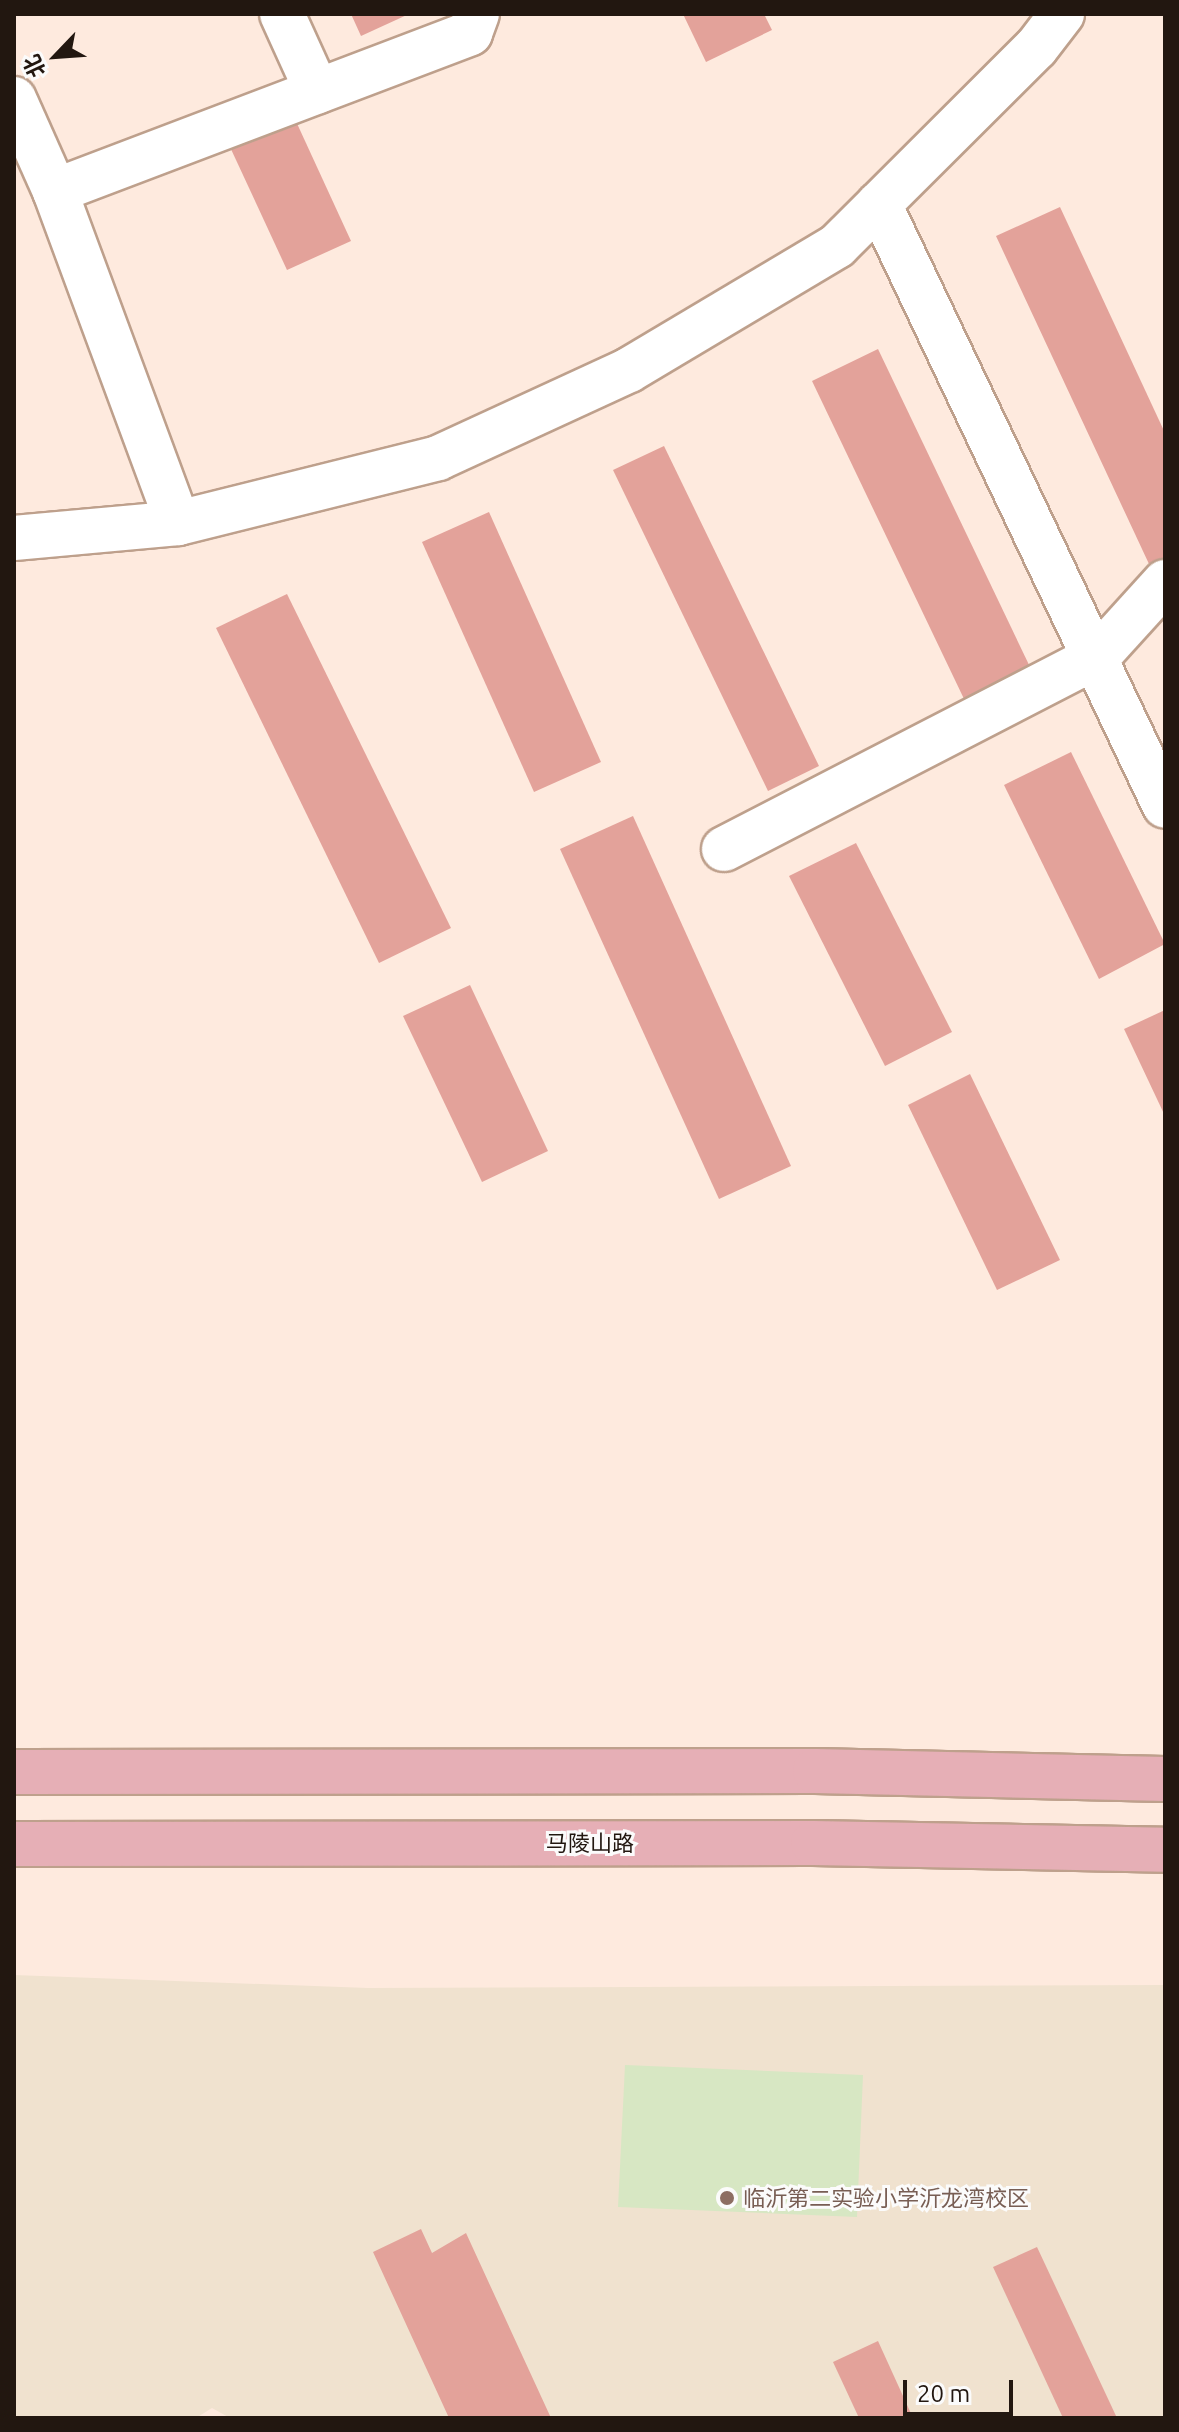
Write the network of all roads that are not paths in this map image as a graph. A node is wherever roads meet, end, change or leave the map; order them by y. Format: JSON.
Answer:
{"nodes":[{"id":1,"x":282,"y":14,"type":"edge"},
{"id":2,"x":477,"y":14,"type":"edge"},
{"id":3,"x":1062,"y":14,"type":"edge"},
{"id":4,"x":317,"y":91,"type":"junction"},
{"id":5,"x":14,"y":99,"type":"edge"},
{"id":6,"x":55,"y":191,"type":"junction"},
{"id":7,"x":879,"y":204,"type":"junction"},
{"id":8,"x":178,"y":523,"type":"junction"},
{"id":9,"x":14,"y":538,"type":"edge"},
{"id":10,"x":1165,"y":582,"type":"edge"},
{"id":11,"x":1098,"y":656,"type":"junction"},
{"id":12,"x":1165,"y":806,"type":"edge"},
{"id":13,"x":724,"y":849,"type":"dead end"},
{"id":14,"x":14,"y":1772,"type":"edge"},
{"id":15,"x":1165,"y":1779,"type":"edge"},
{"id":16,"x":14,"y":1844,"type":"edge"},
{"id":17,"x":1165,"y":1850,"type":"edge"}],
"edges":[{"from":1,"to":4,"type":"street"},
{"from":2,"to":4,"type":"street"},
{"from":3,"to":7,"type":"street"},
{"from":4,"to":6,"type":"street"},
{"from":5,"to":6,"type":"street"},
{"from":6,"to":8,"type":"street"},
{"from":7,"to":8,"type":"street"},
{"from":7,"to":11,"type":"street"},
{"from":8,"to":9,"type":"street"},
{"from":10,"to":11,"type":"street"},
{"from":11,"to":12,"type":"street"},
{"from":11,"to":13,"type":"street"},
{"from":14,"to":15,"type":"main road"},
{"from":16,"to":17,"type":"main road","name":"马陵山路"}]}
